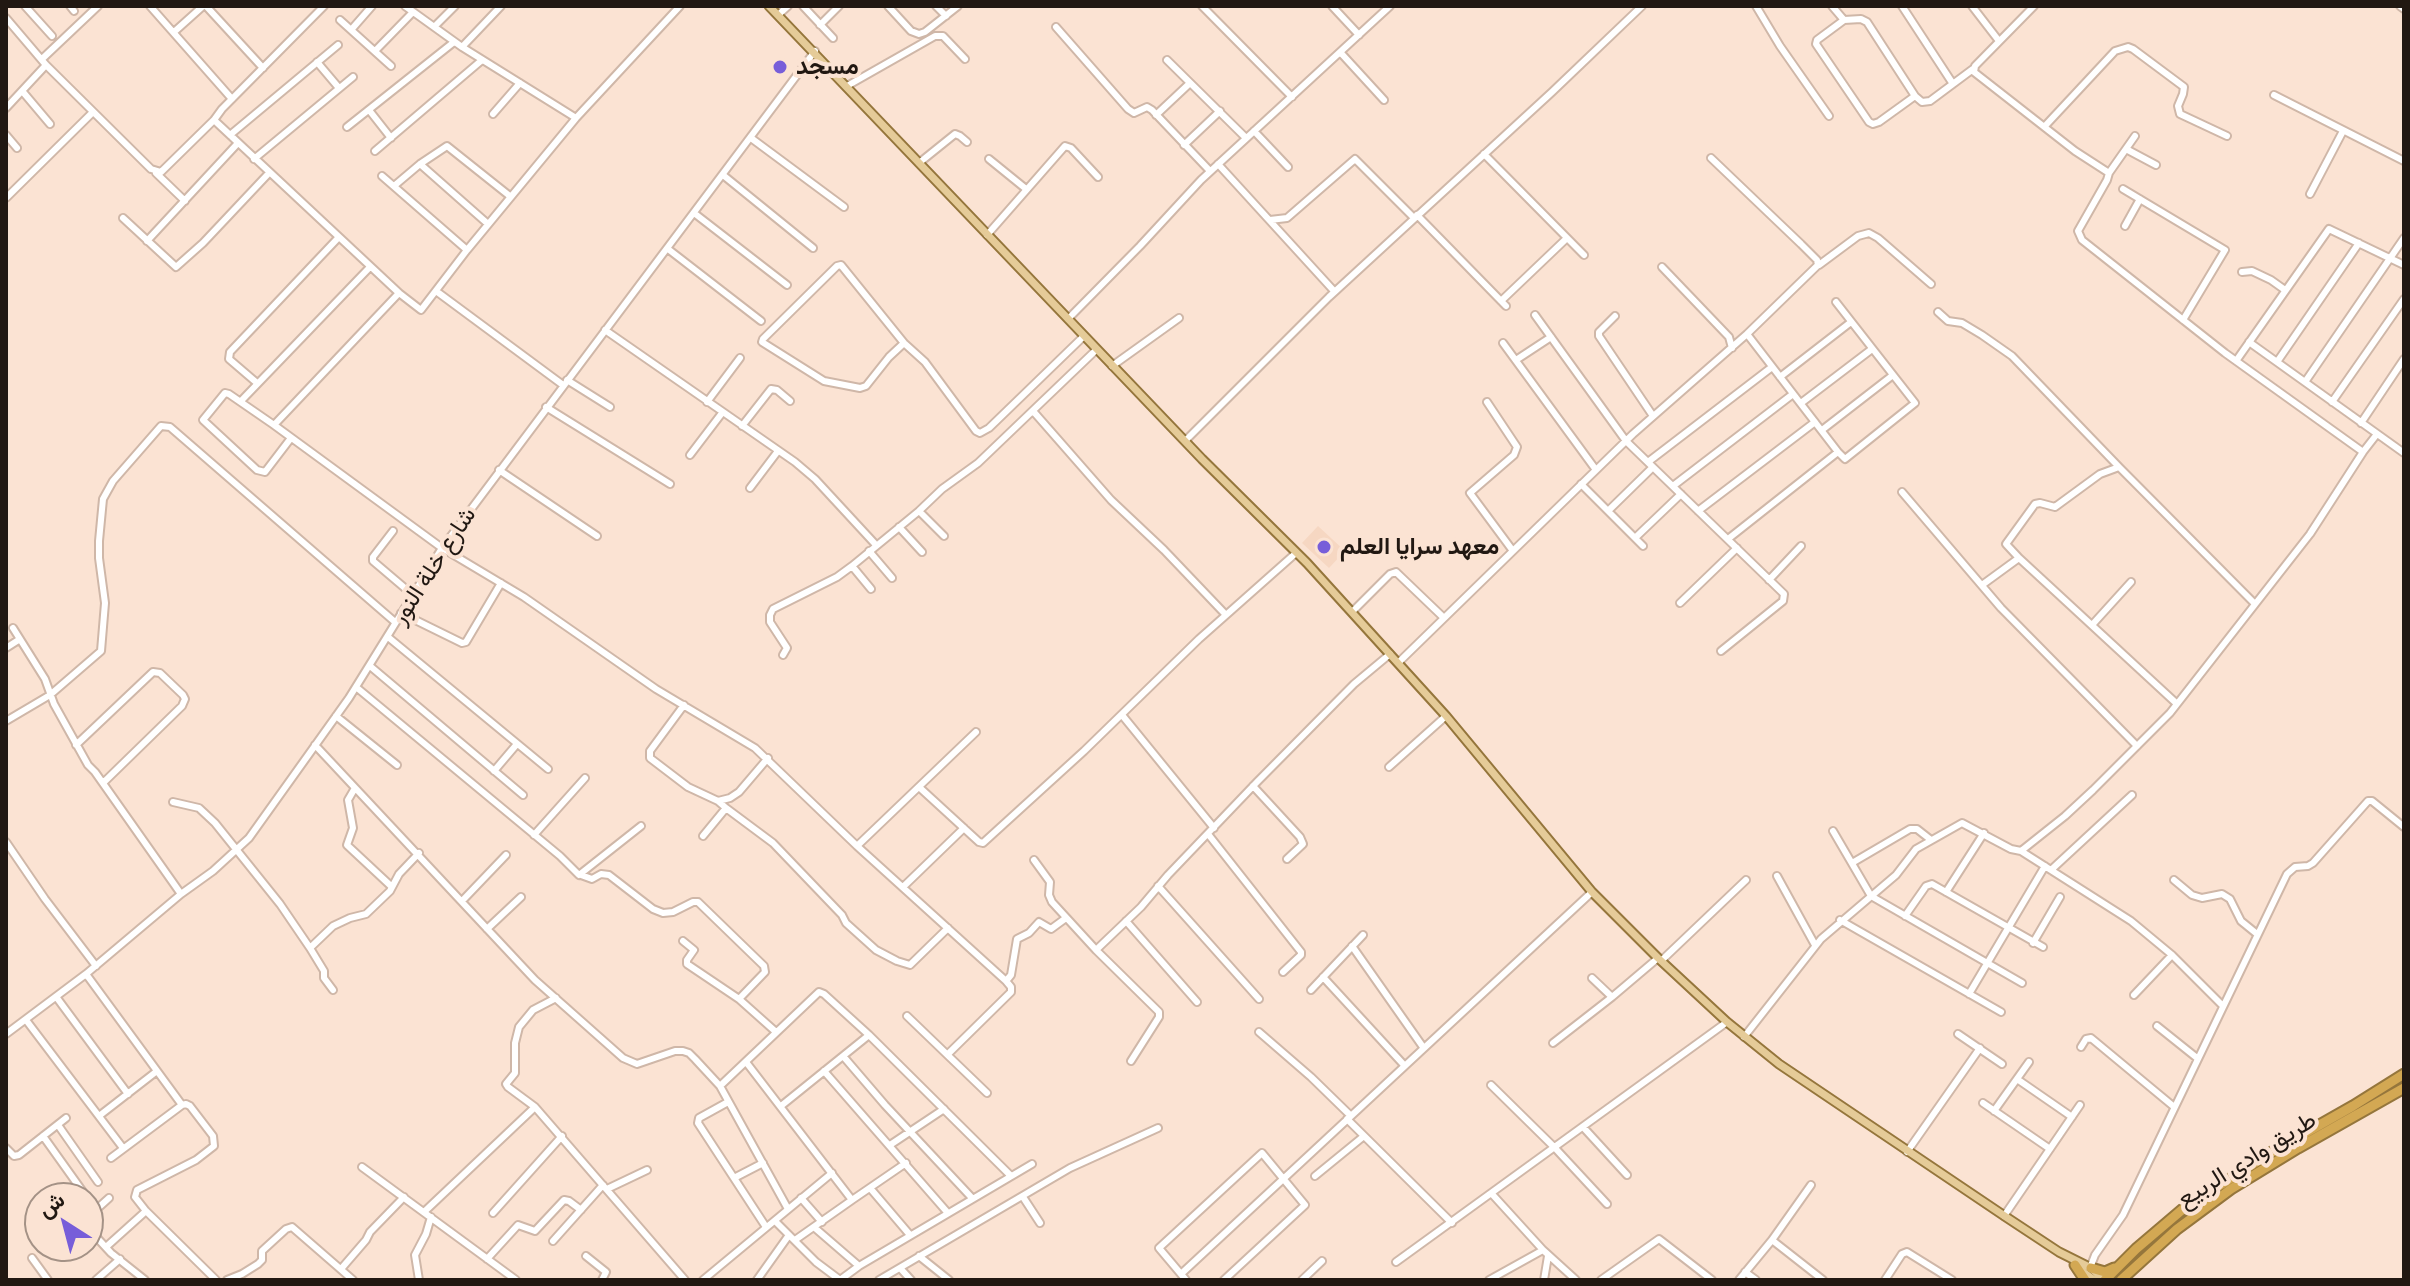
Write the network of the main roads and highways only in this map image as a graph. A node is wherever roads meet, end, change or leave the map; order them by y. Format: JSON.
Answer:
{"nodes":[{"id":1,"x":769,"y":6,"type":"edge"},
{"id":2,"x":2404,"y":1074,"type":"edge"},
{"id":3,"x":2404,"y":1088,"type":"edge"},
{"id":4,"x":2074,"y":1262,"type":"junction"},
{"id":5,"x":2121,"y":1264,"type":"junction"},
{"id":6,"x":2090,"y":1268,"type":"junction"},
{"id":7,"x":2085,"y":1280,"type":"edge"},
{"id":8,"x":2094,"y":1280,"type":"edge"},
{"id":9,"x":2105,"y":1280,"type":"edge"},
{"id":10,"x":2124,"y":1280,"type":"edge"}],
"edges":[{"from":1,"to":4,"type":"main road"},
{"from":2,"to":5,"type":"highway"},
{"from":3,"to":10,"type":"highway","name":"طريق وادي الربيع"},
{"from":4,"to":6,"type":"main road"},
{"from":4,"to":7,"type":"highway"},
{"from":4,"to":8,"type":"main road"},
{"from":5,"to":6,"type":"highway"},
{"from":5,"to":9,"type":"highway"},
{"from":6,"to":9,"type":"main road"}]}
